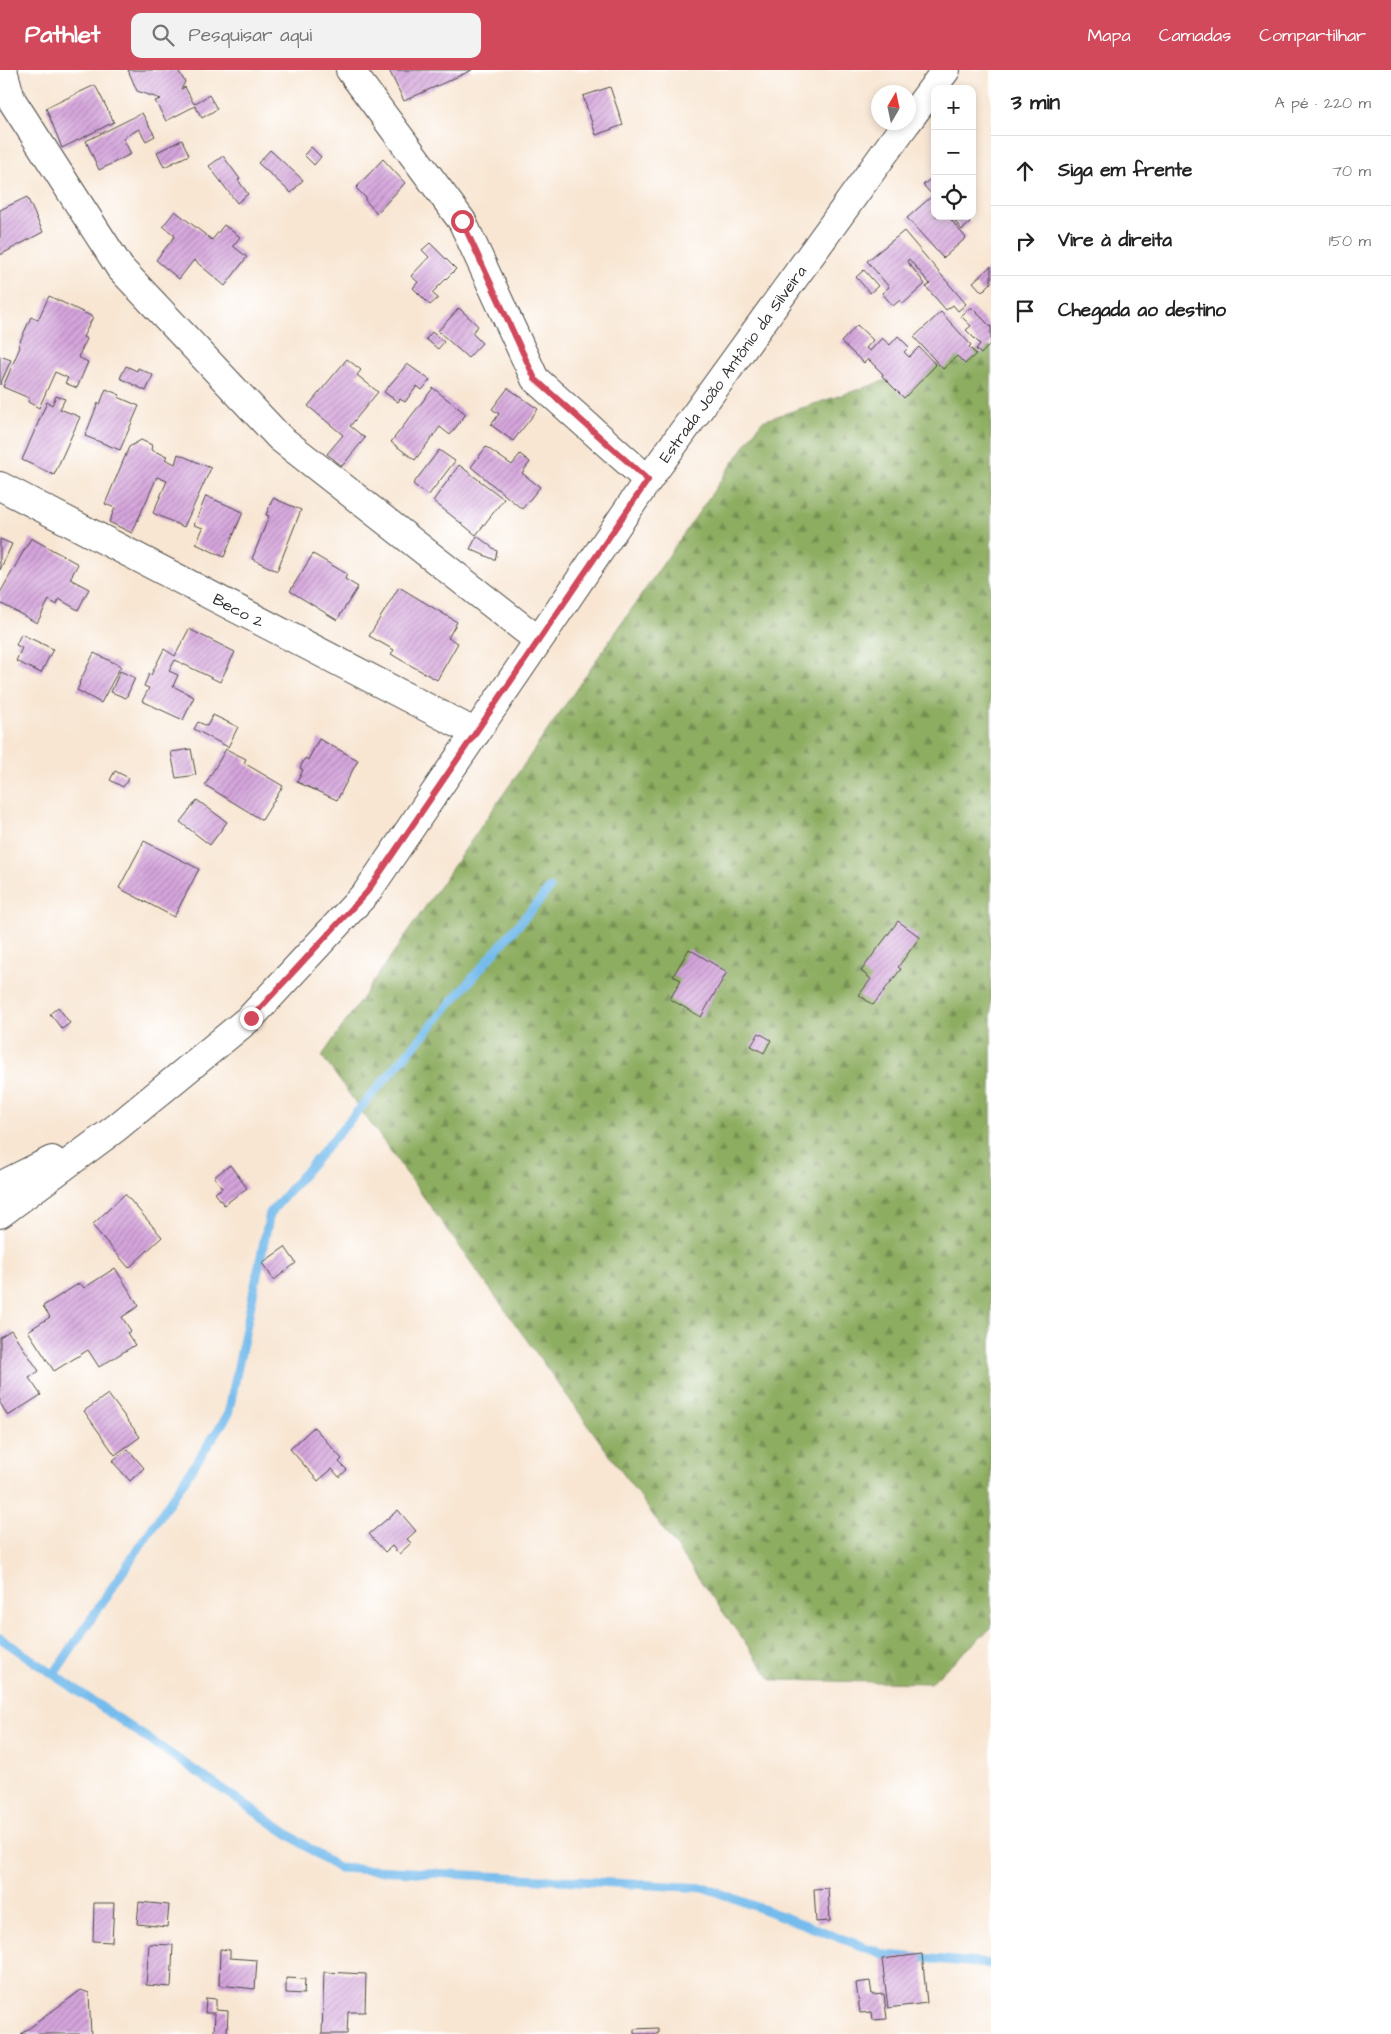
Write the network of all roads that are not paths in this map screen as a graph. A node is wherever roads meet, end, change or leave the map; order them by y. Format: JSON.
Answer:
{"nodes":[{"id":1,"x":2,"y":70,"type":"edge"},
{"id":2,"x":350,"y":70,"type":"edge"},
{"id":3,"x":946,"y":70,"type":"edge"},
{"id":4,"x":916,"y":111,"type":"edge"},
{"id":5,"x":902,"y":130,"type":"edge"},
{"id":6,"x":648,"y":480,"type":"junction"},
{"id":7,"x":0,"y":486,"type":"edge"},
{"id":8,"x":538,"y":640,"type":"junction"},
{"id":9,"x":476,"y":733,"type":"junction"},
{"id":10,"x":116,"y":1128,"type":"junction"},
{"id":11,"x":0,"y":1186,"type":"edge"},
{"id":12,"x":0,"y":1214,"type":"edge"}],
"edges":[{"from":1,"to":8,"type":"street"},
{"from":2,"to":6,"type":"street"},
{"from":3,"to":4,"type":"street","name":"Estrada João Antônio da Silveira"},
{"from":5,"to":6,"type":"street","name":"Estrada João Antônio da Silveira"},
{"from":6,"to":8,"type":"street","name":"Estrada João Antônio da Silveira"},
{"from":7,"to":9,"type":"street","name":"Beco 2"},
{"from":8,"to":9,"type":"street","name":"Estrada João Antônio da Silveira"},
{"from":9,"to":10,"type":"street","name":"Estrada João Antônio da Silveira"},
{"from":10,"to":11,"type":"street","name":"Estrada João Antônio da Silveira"},
{"from":10,"to":12,"type":"street","name":"Estrada João Antônio da Silveira"}]}
